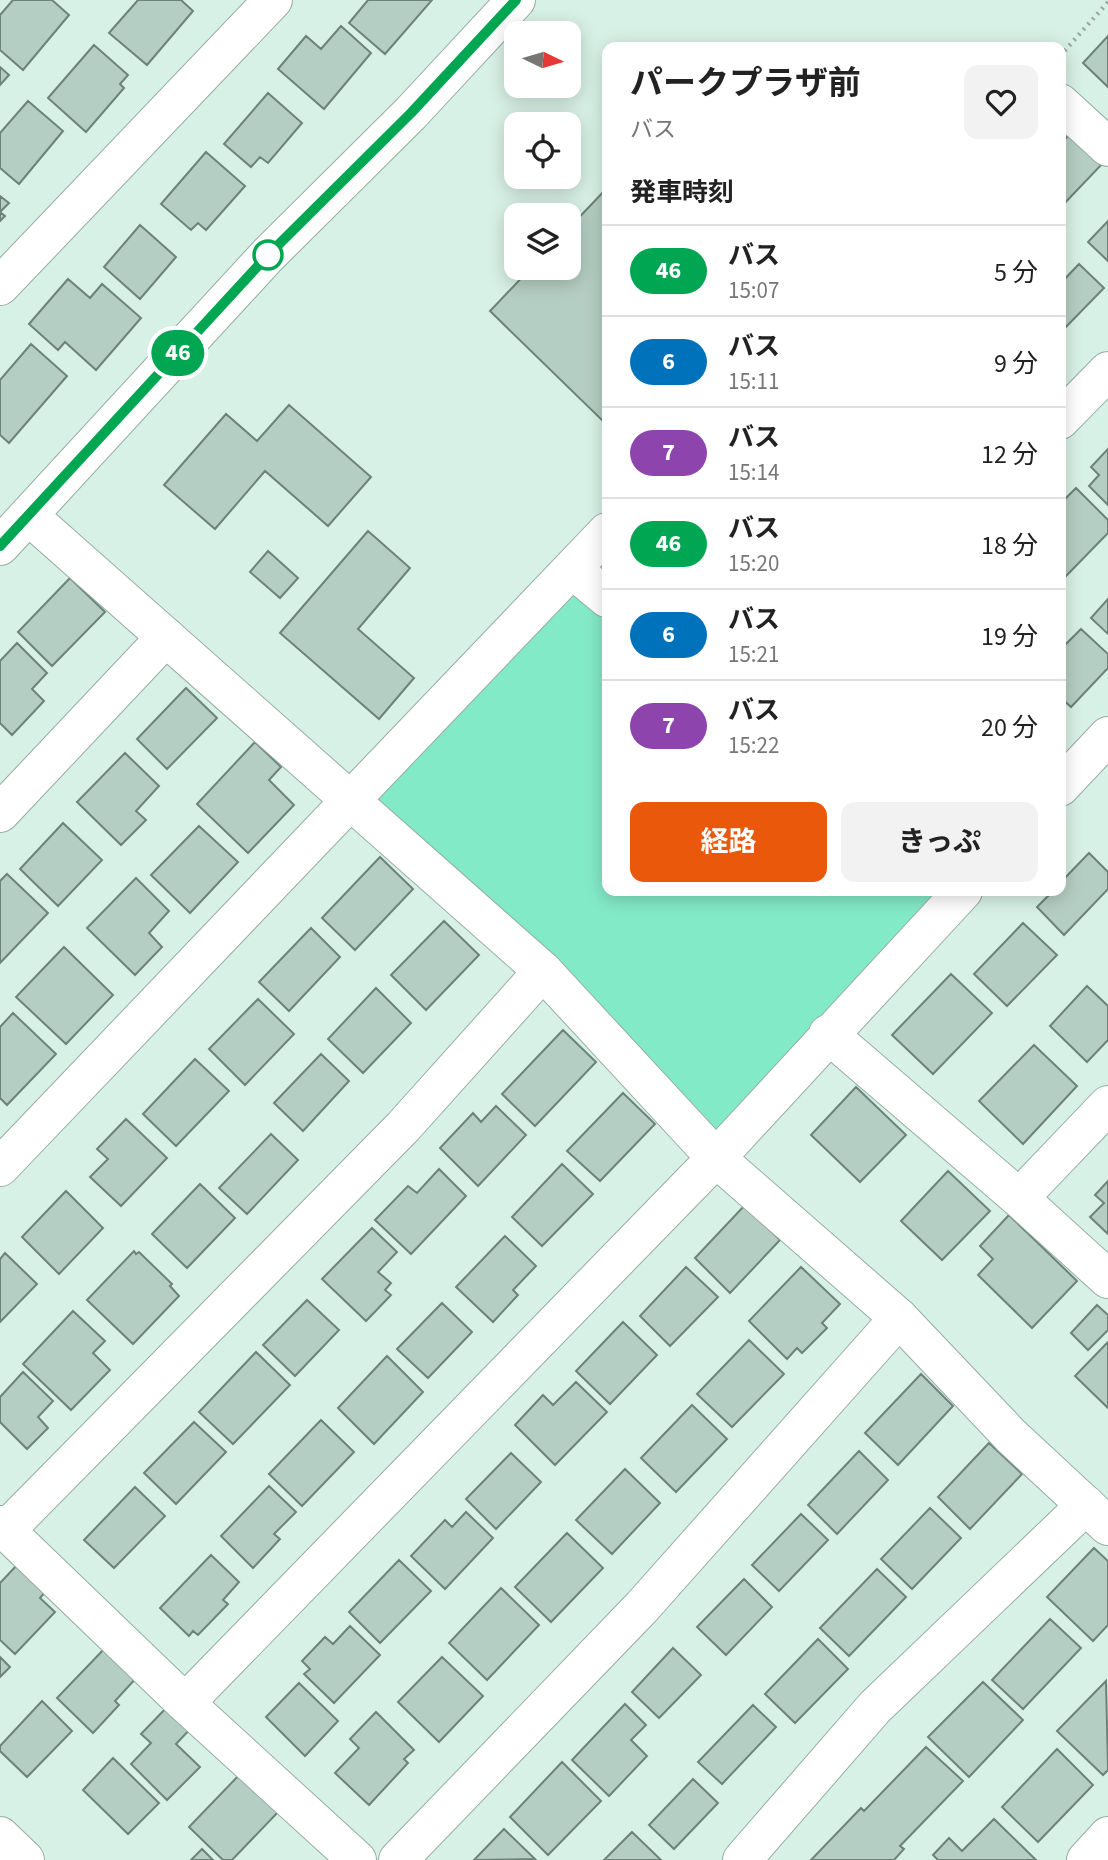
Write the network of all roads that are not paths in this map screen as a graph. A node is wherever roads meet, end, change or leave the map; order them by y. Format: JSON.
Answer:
{"nodes":[{"id":1,"x":273,"y":0,"type":"edge"},
{"id":2,"x":516,"y":0,"type":"edge"},
{"id":3,"x":1066,"y":108,"type":"edge"},
{"id":4,"x":1108,"y":147,"type":"edge"},
{"id":5,"x":0,"y":286,"type":"edge"},
{"id":6,"x":1108,"y":370,"type":"edge"},
{"id":7,"x":1066,"y":414,"type":"edge"},
{"id":8,"x":29,"y":516,"type":"junction"},
{"id":9,"x":602,"y":537,"type":"edge"},
{"id":10,"x":0,"y":546,"type":"edge"},
{"id":11,"x":572,"y":569,"type":"junction"},
{"id":12,"x":602,"y":594,"type":"edge"},
{"id":13,"x":166,"y":637,"type":"junction"},
{"id":14,"x":1108,"y":736,"type":"edge"},
{"id":15,"x":1066,"y":781,"type":"edge"},
{"id":16,"x":351,"y":800,"type":"junction"},
{"id":17,"x":0,"y":813,"type":"edge"},
{"id":18,"x":947,"y":896,"type":"edge"},
{"id":19,"x":543,"y":971,"type":"junction"},
{"id":20,"x":828,"y":1034,"type":"junction"},
{"id":21,"x":1108,"y":1105,"type":"edge"},
{"id":22,"x":716,"y":1157,"type":"junction"},
{"id":23,"x":0,"y":1167,"type":"edge"},
{"id":24,"x":1019,"y":1198,"type":"junction"},
{"id":25,"x":1108,"y":1279,"type":"edge"},
{"id":26,"x":899,"y":1318,"type":"junction"},
{"id":27,"x":1097,"y":1516,"type":"edge"},
{"id":28,"x":3,"y":1527,"type":"edge"},
{"id":29,"x":185,"y":1703,"type":"junction"},
{"id":30,"x":0,"y":1836,"type":"edge"},
{"id":31,"x":1108,"y":1836,"type":"edge"},
{"id":32,"x":25,"y":1860,"type":"edge"},
{"id":33,"x":357,"y":1860,"type":"edge"},
{"id":34,"x":398,"y":1860,"type":"edge"},
{"id":35,"x":743,"y":1860,"type":"edge"},
{"id":36,"x":1086,"y":1860,"type":"edge"}],
"edges":[{"from":1,"to":5,"type":"street"},
{"from":2,"to":8,"type":"street"},
{"from":3,"to":4,"type":"street"},
{"from":6,"to":7,"type":"street"},
{"from":8,"to":10,"type":"street"},
{"from":8,"to":13,"type":"street"},
{"from":9,"to":11,"type":"street"},
{"from":11,"to":12,"type":"street"},
{"from":11,"to":16,"type":"street"},
{"from":13,"to":16,"type":"street"},
{"from":13,"to":17,"type":"street"},
{"from":14,"to":15,"type":"street"},
{"from":16,"to":19,"type":"street"},
{"from":16,"to":23,"type":"street"},
{"from":18,"to":20,"type":"street"},
{"from":19,"to":22,"type":"street"},
{"from":19,"to":28,"type":"street"},
{"from":20,"to":22,"type":"street"},
{"from":20,"to":24,"type":"street"},
{"from":21,"to":24,"type":"street"},
{"from":22,"to":26,"type":"street"},
{"from":22,"to":29,"type":"street"},
{"from":24,"to":25,"type":"street"},
{"from":26,"to":27,"type":"street"},
{"from":26,"to":34,"type":"street"},
{"from":27,"to":35,"type":"street"},
{"from":28,"to":29,"type":"street"},
{"from":29,"to":33,"type":"street"},
{"from":30,"to":32,"type":"street"},
{"from":31,"to":36,"type":"street"}]}
